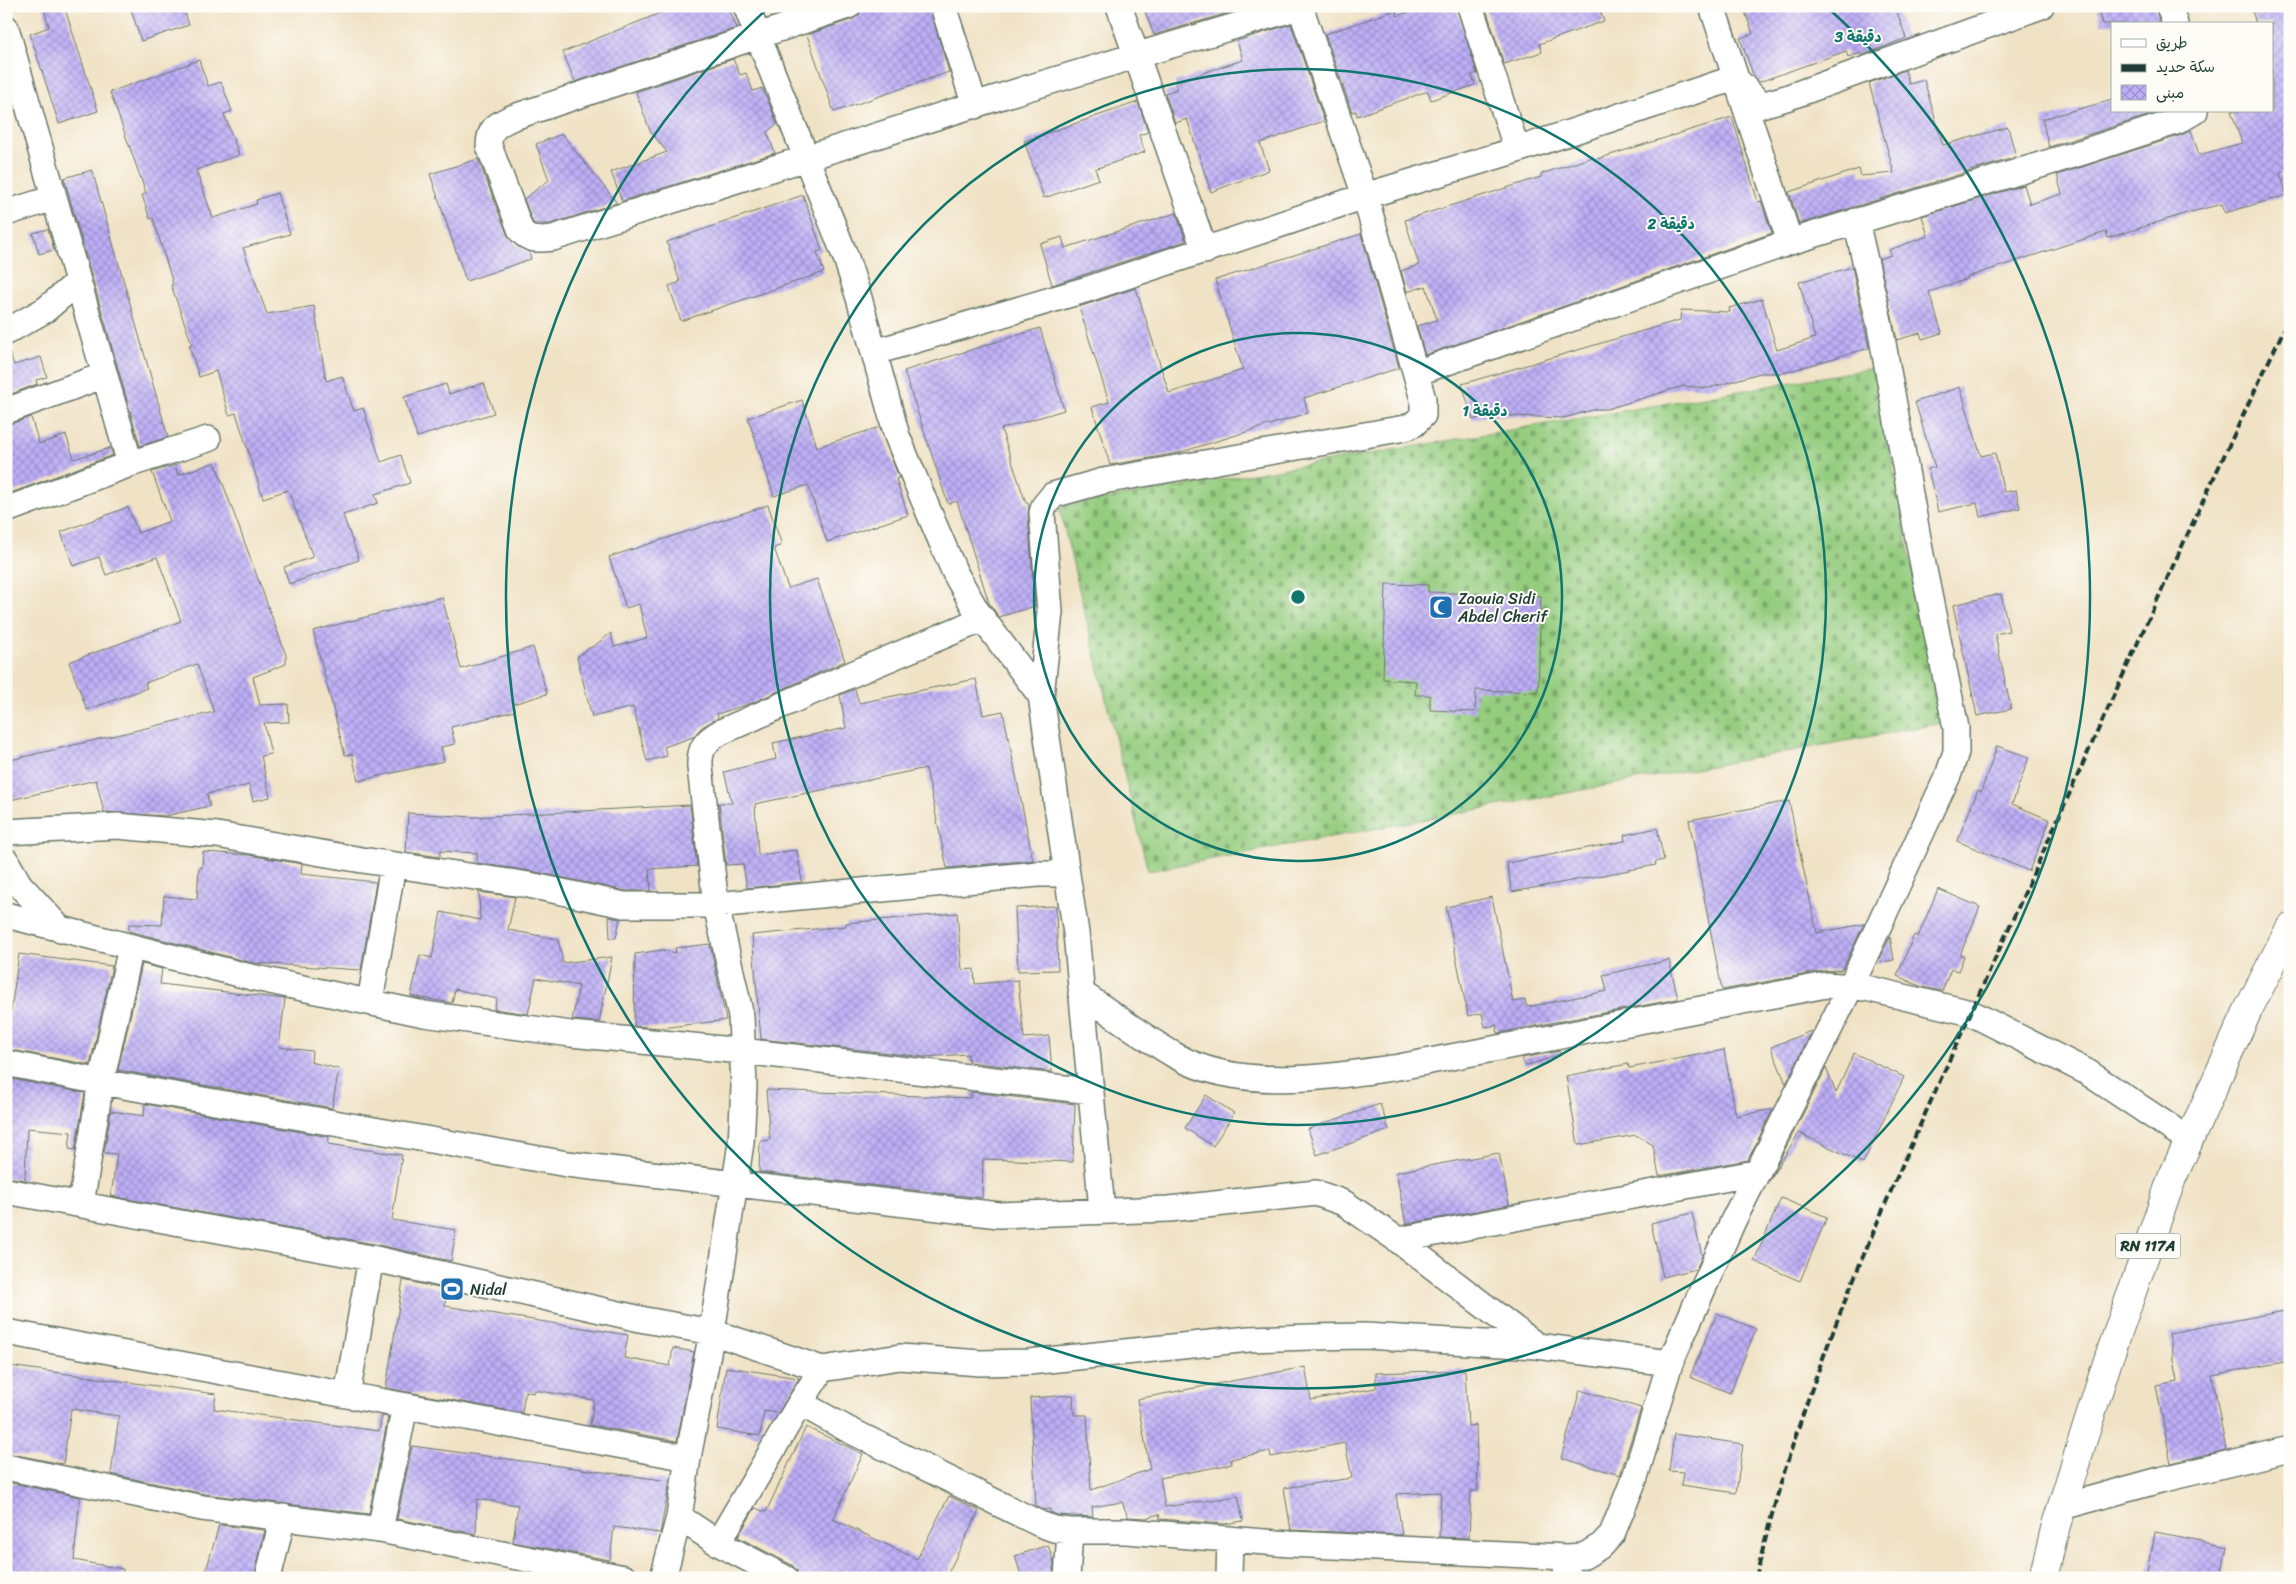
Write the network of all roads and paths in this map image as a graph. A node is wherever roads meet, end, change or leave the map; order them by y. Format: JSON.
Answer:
{"nodes":[{"id":1,"x":746,"y":6,"type":"edge"},
{"id":2,"x":848,"y":6,"type":"edge"},
{"id":3,"x":943,"y":6,"type":"edge"},
{"id":4,"x":1120,"y":6,"type":"edge"},
{"id":5,"x":1300,"y":6,"type":"edge"},
{"id":6,"x":1470,"y":6,"type":"edge"},
{"id":7,"x":1712,"y":6,"type":"edge"},
{"id":8,"x":2041,"y":6,"type":"edge"},
{"id":9,"x":2169,"y":6,"type":"edge"},
{"id":10,"x":2174,"y":22,"type":"edge"},
{"id":11,"x":6,"y":28,"type":"edge"},
{"id":12,"x":757,"y":37,"type":"junction"},
{"id":13,"x":1136,"y":56,"type":"junction"},
{"id":14,"x":1735,"y":78,"type":"junction"},
{"id":15,"x":975,"y":106,"type":"junction"},
{"id":16,"x":2193,"y":112,"type":"edge"},
{"id":17,"x":1517,"y":150,"type":"junction"},
{"id":18,"x":808,"y":159,"type":"junction"},
{"id":19,"x":1365,"y":196,"type":"junction"},
{"id":20,"x":54,"y":198,"type":"junction"},
{"id":21,"x":6,"y":213,"type":"edge"},
{"id":22,"x":1856,"y":221,"type":"junction"},
{"id":23,"x":1790,"y":242,"type":"junction"},
{"id":24,"x":1205,"y":251,"type":"junction"},
{"id":25,"x":78,"y":282,"type":"junction"},
{"id":26,"x":6,"y":332,"type":"edge"},
{"id":27,"x":875,"y":352,"type":"junction"},
{"id":28,"x":1416,"y":373,"type":"junction"},
{"id":29,"x":105,"y":376,"type":"junction"},
{"id":30,"x":6,"y":411,"type":"edge"},
{"id":31,"x":208,"y":438,"type":"dead end"},
{"id":32,"x":130,"y":464,"type":"junction"},
{"id":33,"x":6,"y":510,"type":"edge"},
{"id":34,"x":983,"y":619,"type":"junction"},
{"id":35,"x":1042,"y":696,"type":"junction"},
{"id":36,"x":6,"y":832,"type":"edge"},
{"id":37,"x":6,"y":861,"type":"edge"},
{"id":38,"x":393,"y":865,"type":"junction"},
{"id":39,"x":1067,"y":874,"type":"junction"},
{"id":40,"x":716,"y":905,"type":"junction"},
{"id":41,"x":6,"y":915,"type":"edge"},
{"id":42,"x":2290,"y":928,"type":"edge"},
{"id":43,"x":61,"y":930,"type":"junction"},
{"id":44,"x":131,"y":947,"type":"junction"},
{"id":45,"x":1851,"y":986,"type":"junction"},
{"id":46,"x":1081,"y":993,"type":"junction"},
{"id":47,"x":370,"y":1002,"type":"junction"},
{"id":48,"x":742,"y":1050,"type":"junction"},
{"id":49,"x":6,"y":1063,"type":"edge"},
{"id":50,"x":102,"y":1082,"type":"junction"},
{"id":51,"x":1091,"y":1091,"type":"junction"},
{"id":52,"x":2189,"y":1140,"type":"junction"},
{"id":53,"x":1755,"y":1173,"type":"junction"},
{"id":54,"x":733,"y":1185,"type":"junction"},
{"id":55,"x":6,"y":1191,"type":"edge"},
{"id":56,"x":81,"y":1204,"type":"junction"},
{"id":57,"x":1102,"y":1210,"type":"junction"},
{"id":58,"x":1398,"y":1240,"type":"junction"},
{"id":59,"x":372,"y":1258,"type":"junction"},
{"id":60,"x":6,"y":1332,"type":"edge"},
{"id":61,"x":712,"y":1332,"type":"junction"},
{"id":62,"x":1537,"y":1346,"type":"junction"},
{"id":63,"x":1670,"y":1363,"type":"junction"},
{"id":64,"x":822,"y":1369,"type":"junction"},
{"id":65,"x":347,"y":1395,"type":"junction"},
{"id":66,"x":800,"y":1403,"type":"junction"},
{"id":67,"x":405,"y":1406,"type":"junction"},
{"id":68,"x":2290,"y":1449,"type":"edge"},
{"id":69,"x":688,"y":1458,"type":"junction"},
{"id":70,"x":6,"y":1467,"type":"edge"},
{"id":71,"x":2062,"y":1507,"type":"junction"},
{"id":72,"x":283,"y":1516,"type":"junction"},
{"id":73,"x":679,"y":1518,"type":"junction"},
{"id":74,"x":380,"y":1530,"type":"junction"},
{"id":75,"x":1070,"y":1531,"type":"junction"},
{"id":76,"x":1230,"y":1539,"type":"junction"},
{"id":77,"x":718,"y":1543,"type":"junction"},
{"id":78,"x":1567,"y":1567,"type":"edge"},
{"id":79,"x":268,"y":1578,"type":"edge"},
{"id":80,"x":624,"y":1578,"type":"edge"},
{"id":81,"x":663,"y":1578,"type":"edge"},
{"id":82,"x":785,"y":1578,"type":"edge"},
{"id":83,"x":1067,"y":1578,"type":"edge"},
{"id":84,"x":1229,"y":1578,"type":"edge"},
{"id":85,"x":2043,"y":1578,"type":"edge"}],
"edges":[{"from":1,"to":12,"type":"street"},
{"from":2,"to":12,"type":"street"},
{"from":3,"to":15,"type":"street"},
{"from":4,"to":13,"type":"street"},
{"from":5,"to":13,"type":"street"},
{"from":5,"to":19,"type":"street"},
{"from":6,"to":17,"type":"street"},
{"from":7,"to":14,"type":"street"},
{"from":8,"to":14,"type":"street"},
{"from":9,"to":10,"type":"street"},
{"from":11,"to":20,"type":"street"},
{"from":12,"to":18,"type":"street"},
{"from":12,"to":18,"type":"street"},
{"from":13,"to":15,"type":"street"},
{"from":13,"to":24,"type":"street"},
{"from":14,"to":17,"type":"street"},
{"from":14,"to":23,"type":"street"},
{"from":15,"to":18,"type":"street"},
{"from":16,"to":22,"type":"street"},
{"from":17,"to":19,"type":"street"},
{"from":18,"to":27,"type":"street"},
{"from":19,"to":24,"type":"street"},
{"from":19,"to":28,"type":"street"},
{"from":20,"to":21,"type":"street"},
{"from":20,"to":25,"type":"street"},
{"from":22,"to":23,"type":"street"},
{"from":22,"to":45,"type":"street"},
{"from":23,"to":28,"type":"street"},
{"from":24,"to":27,"type":"street"},
{"from":25,"to":26,"type":"street"},
{"from":25,"to":29,"type":"street"},
{"from":27,"to":34,"type":"street"},
{"from":28,"to":35,"type":"street"},
{"from":29,"to":30,"type":"street"},
{"from":29,"to":32,"type":"street"},
{"from":31,"to":32,"type":"street"},
{"from":32,"to":33,"type":"street"},
{"from":34,"to":35,"type":"street"},
{"from":34,"to":40,"type":"street"},
{"from":35,"to":39,"type":"street"},
{"from":36,"to":38,"type":"street"},
{"from":37,"to":43,"type":"street"},
{"from":38,"to":40,"type":"street"},
{"from":38,"to":47,"type":"street"},
{"from":39,"to":40,"type":"street"},
{"from":39,"to":46,"type":"street"},
{"from":40,"to":48,"type":"street"},
{"from":41,"to":43,"type":"street"},
{"from":42,"to":52,"type":"main road","number":"RN 117A"},
{"from":43,"to":44,"type":"street"},
{"from":44,"to":47,"type":"street"},
{"from":44,"to":50,"type":"street"},
{"from":45,"to":46,"type":"street"},
{"from":45,"to":52,"type":"street"},
{"from":45,"to":53,"type":"street"},
{"from":46,"to":51,"type":"street"},
{"from":47,"to":48,"type":"street"},
{"from":48,"to":51,"type":"street"},
{"from":48,"to":54,"type":"street"},
{"from":49,"to":50,"type":"street"},
{"from":50,"to":54,"type":"street"},
{"from":50,"to":56,"type":"street"},
{"from":51,"to":57,"type":"street"},
{"from":52,"to":71,"type":"main road","number":"RN 117A"},
{"from":53,"to":58,"type":"street"},
{"from":53,"to":63,"type":"street"},
{"from":54,"to":57,"type":"street"},
{"from":54,"to":61,"type":"street"},
{"from":55,"to":56,"type":"street"},
{"from":56,"to":59,"type":"street"},
{"from":57,"to":58,"type":"street"},
{"from":58,"to":62,"type":"street"},
{"from":59,"to":61,"type":"street"},
{"from":59,"to":65,"type":"street"},
{"from":60,"to":65,"type":"street"},
{"from":61,"to":64,"type":"street"},
{"from":61,"to":69,"type":"street"},
{"from":62,"to":63,"type":"street"},
{"from":62,"to":64,"type":"street"},
{"from":63,"to":78,"type":"street"},
{"from":64,"to":66,"type":"street"},
{"from":65,"to":67,"type":"street"},
{"from":66,"to":75,"type":"street"},
{"from":66,"to":77,"type":"street"},
{"from":67,"to":69,"type":"street"},
{"from":67,"to":74,"type":"street"},
{"from":68,"to":71,"type":"street"},
{"from":69,"to":73,"type":"street"},
{"from":70,"to":72,"type":"street"},
{"from":71,"to":85,"type":"main road","number":"RN 117A"},
{"from":72,"to":74,"type":"street"},
{"from":72,"to":79,"type":"street"},
{"from":73,"to":77,"type":"street"},
{"from":73,"to":81,"type":"street"},
{"from":74,"to":80,"type":"street"},
{"from":75,"to":76,"type":"street"},
{"from":75,"to":83,"type":"street"},
{"from":76,"to":78,"type":"street"},
{"from":76,"to":84,"type":"street"},
{"from":77,"to":82,"type":"street"}]}
